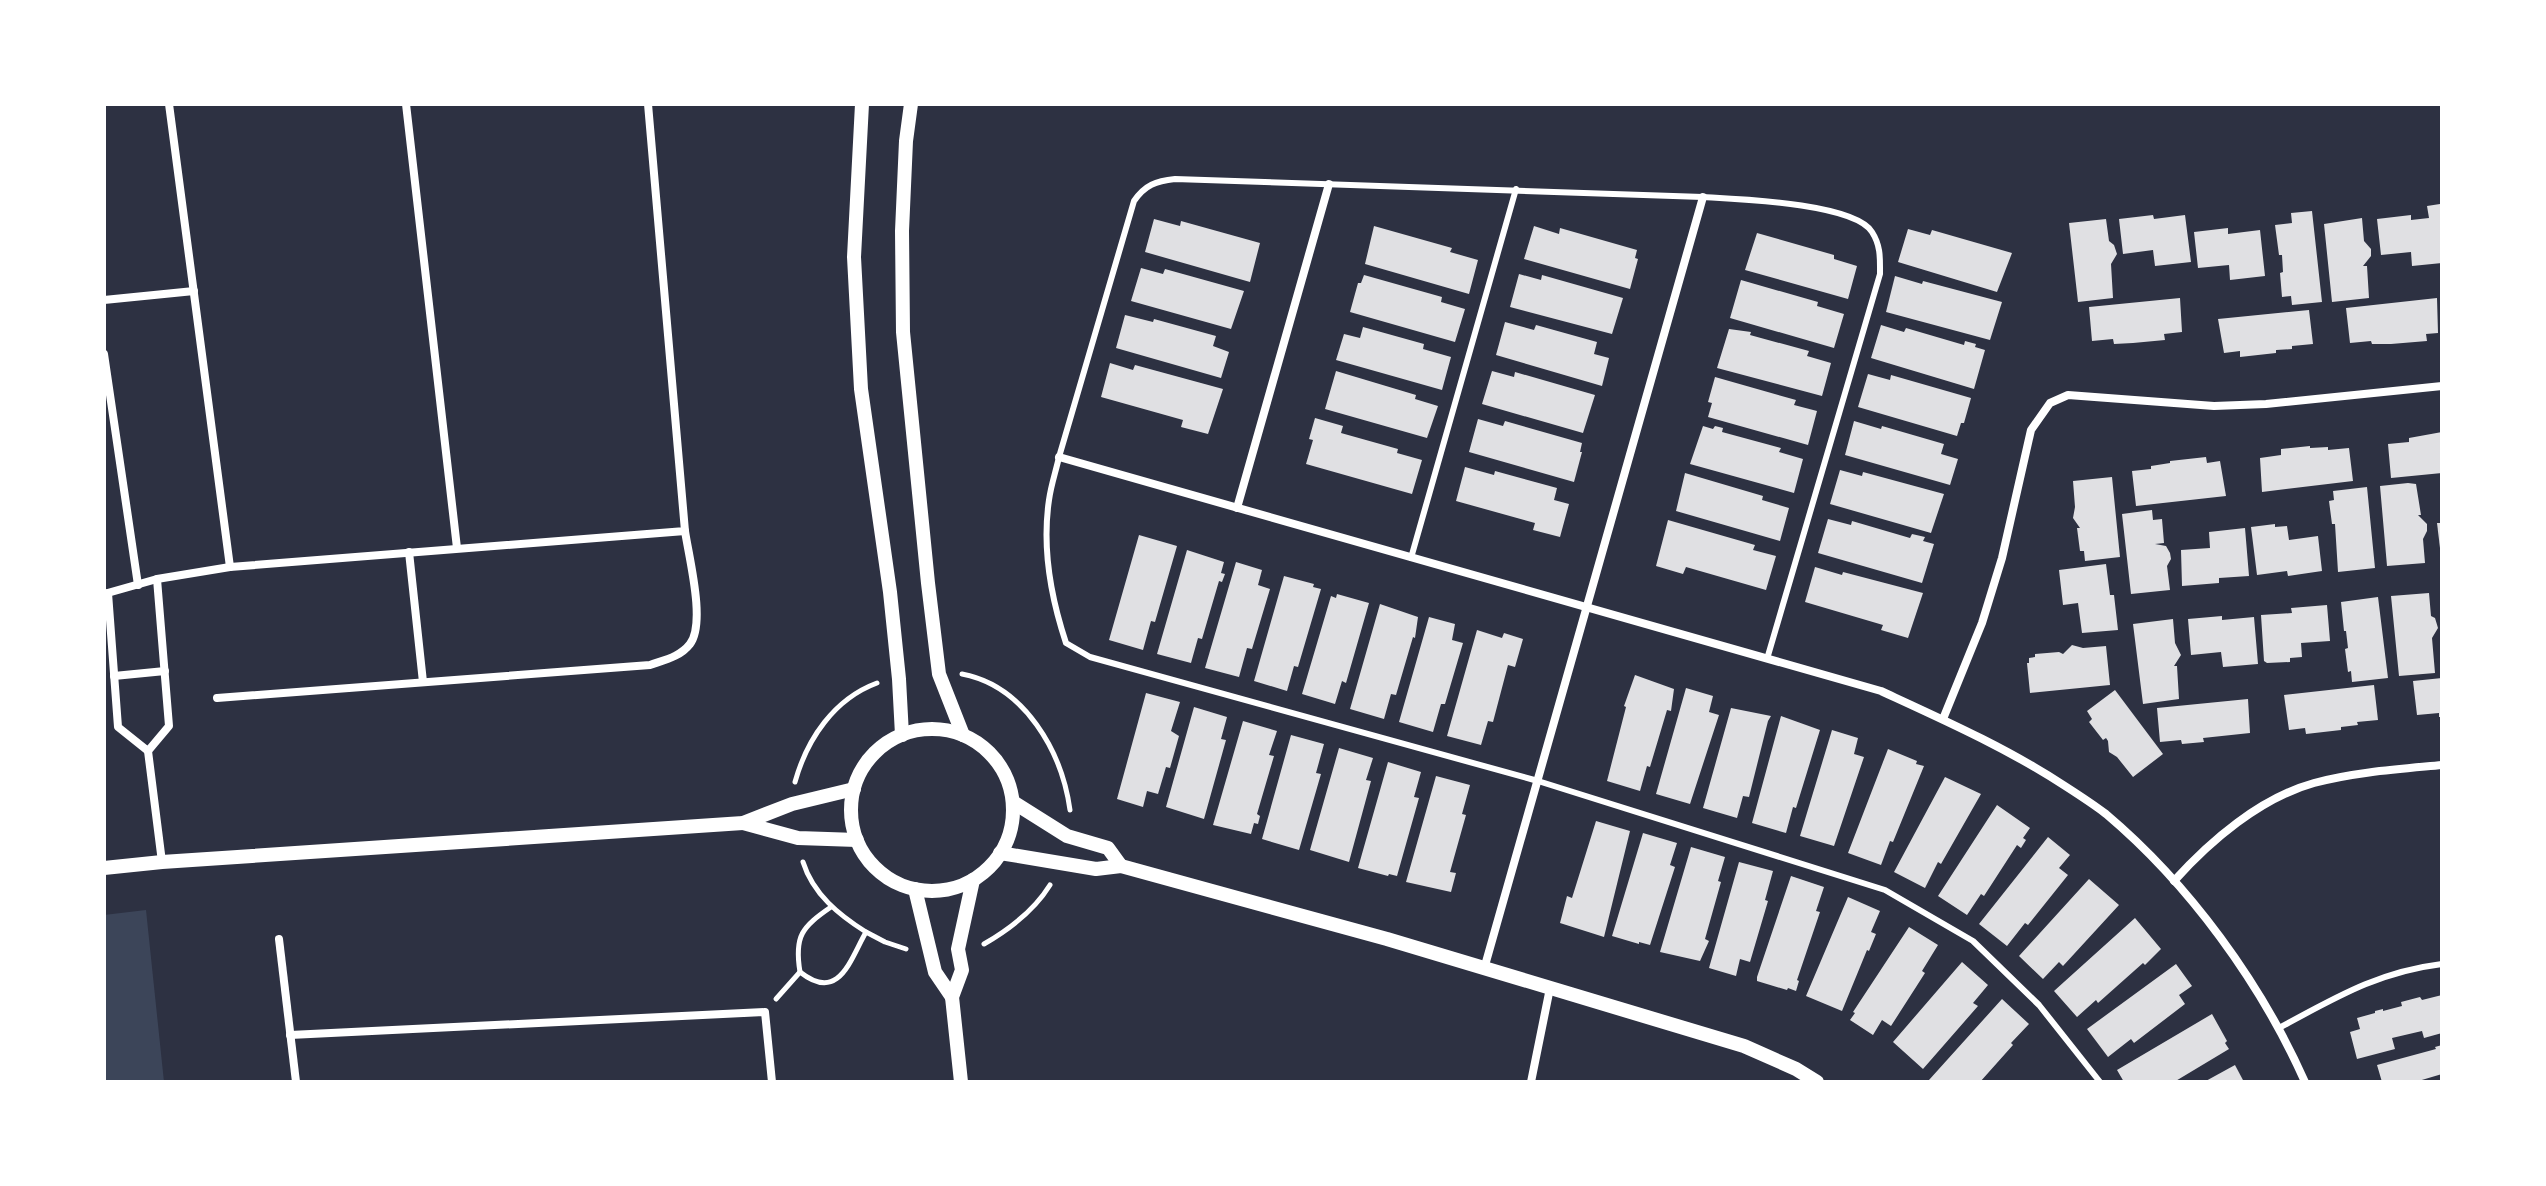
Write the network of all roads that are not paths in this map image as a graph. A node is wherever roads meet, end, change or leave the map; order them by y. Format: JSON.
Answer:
{"nodes":[{"id":1,"x":169,"y":104,"type":"edge"},
{"id":2,"x":406,"y":104,"type":"edge"},
{"id":3,"x":648,"y":104,"type":"edge"},
{"id":4,"x":862,"y":104,"type":"edge"},
{"id":5,"x":911,"y":104,"type":"edge"},
{"id":6,"x":1329,"y":184,"type":"junction"},
{"id":7,"x":1516,"y":189,"type":"junction"},
{"id":8,"x":1703,"y":197,"type":"junction"},
{"id":9,"x":194,"y":291,"type":"junction"},
{"id":10,"x":104,"y":300,"type":"edge"},
{"id":11,"x":104,"y":354,"type":"edge"},
{"id":12,"x":2442,"y":386,"type":"edge"},
{"id":13,"x":1059,"y":457,"type":"junction"},
{"id":14,"x":1237,"y":508,"type":"junction"},
{"id":15,"x":685,"y":531,"type":"junction"},
{"id":16,"x":457,"y":548,"type":"junction"},
{"id":17,"x":409,"y":552,"type":"junction"},
{"id":18,"x":1411,"y":558,"type":"junction"},
{"id":19,"x":230,"y":567,"type":"junction"},
{"id":20,"x":157,"y":579,"type":"junction"},
{"id":21,"x":138,"y":585,"type":"junction"},
{"id":22,"x":106,"y":594,"type":"edge"},
{"id":23,"x":1588,"y":609,"type":"junction"},
{"id":24,"x":1767,"y":659,"type":"junction"},
{"id":25,"x":165,"y":671,"type":"junction"},
{"id":26,"x":114,"y":676,"type":"junction"},
{"id":27,"x":423,"y":682,"type":"junction"},
{"id":28,"x":217,"y":698,"type":"dead end"},
{"id":29,"x":1943,"y":719,"type":"junction"},
{"id":30,"x":902,"y":735,"type":"junction"},
{"id":31,"x":963,"y":735,"type":"junction"},
{"id":32,"x":148,"y":751,"type":"junction"},
{"id":33,"x":2442,"y":765,"type":"edge"},
{"id":34,"x":1538,"y":781,"type":"junction"},
{"id":35,"x":854,"y":789,"type":"junction"},
{"id":36,"x":1013,"y":802,"type":"junction"},
{"id":37,"x":743,"y":823,"type":"junction"},
{"id":38,"x":857,"y":840,"type":"junction"},
{"id":39,"x":1000,"y":853,"type":"junction"},
{"id":40,"x":162,"y":862,"type":"junction"},
{"id":41,"x":1121,"y":866,"type":"junction"},
{"id":42,"x":104,"y":868,"type":"edge"},
{"id":43,"x":973,"y":880,"type":"junction"},
{"id":44,"x":2174,"y":881,"type":"junction"},
{"id":45,"x":915,"y":889,"type":"junction"},
{"id":46,"x":279,"y":939,"type":"dead end"},
{"id":47,"x":2442,"y":964,"type":"edge"},
{"id":48,"x":1484,"y":969,"type":"junction"},
{"id":49,"x":1550,"y":988,"type":"junction"},
{"id":50,"x":952,"y":997,"type":"junction"},
{"id":51,"x":2279,"y":1028,"type":"junction"},
{"id":52,"x":290,"y":1035,"type":"junction"},
{"id":53,"x":296,"y":1082,"type":"edge"},
{"id":54,"x":772,"y":1082,"type":"edge"},
{"id":55,"x":961,"y":1082,"type":"edge"},
{"id":56,"x":1531,"y":1082,"type":"edge"},
{"id":57,"x":1817,"y":1082,"type":"edge"},
{"id":58,"x":2100,"y":1082,"type":"edge"},
{"id":59,"x":2305,"y":1082,"type":"edge"}],
"edges":[{"from":1,"to":9,"type":"street"},
{"from":2,"to":16,"type":"street"},
{"from":3,"to":15,"type":"street"},
{"from":4,"to":30,"type":"street"},
{"from":5,"to":31,"type":"street"},
{"from":6,"to":7,"type":"lane"},
{"from":6,"to":13,"type":"lane"},
{"from":6,"to":14,"type":"street"},
{"from":7,"to":8,"type":"lane"},
{"from":7,"to":18,"type":"lane"},
{"from":8,"to":23,"type":"street"},
{"from":8,"to":24,"type":"lane"},
{"from":9,"to":10,"type":"street"},
{"from":9,"to":19,"type":"street"},
{"from":11,"to":21,"type":"street"},
{"from":12,"to":29,"type":"street"},
{"from":13,"to":14,"type":"street"},
{"from":13,"to":34,"type":"lane"},
{"from":14,"to":18,"type":"street"},
{"from":15,"to":16,"type":"street"},
{"from":15,"to":27,"type":"street"},
{"from":16,"to":17,"type":"street"},
{"from":17,"to":19,"type":"street"},
{"from":17,"to":27,"type":"street"},
{"from":18,"to":23,"type":"street"},
{"from":19,"to":20,"type":"street"},
{"from":20,"to":21,"type":"street"},
{"from":20,"to":25,"type":"street"},
{"from":21,"to":22,"type":"street"},
{"from":22,"to":26,"type":"street"},
{"from":23,"to":24,"type":"street"},
{"from":23,"to":34,"type":"street"},
{"from":24,"to":29,"type":"street"},
{"from":25,"to":26,"type":"street"},
{"from":25,"to":32,"type":"street"},
{"from":26,"to":32,"type":"street"},
{"from":27,"to":28,"type":"street"},
{"from":29,"to":44,"type":"street"},
{"from":30,"to":31,"type":"street"},
{"from":30,"to":35,"type":"street"},
{"from":31,"to":36,"type":"street"},
{"from":32,"to":40,"type":"street"},
{"from":33,"to":44,"type":"street"},
{"from":34,"to":48,"type":"street"},
{"from":34,"to":58,"type":"lane"},
{"from":35,"to":37,"type":"street"},
{"from":35,"to":38,"type":"street"},
{"from":36,"to":39,"type":"street"},
{"from":36,"to":41,"type":"street"},
{"from":37,"to":38,"type":"street"},
{"from":37,"to":40,"type":"street"},
{"from":38,"to":45,"type":"street"},
{"from":39,"to":41,"type":"street"},
{"from":39,"to":43,"type":"street"},
{"from":40,"to":42,"type":"street"},
{"from":41,"to":48,"type":"street"},
{"from":43,"to":45,"type":"street"},
{"from":43,"to":50,"type":"street"},
{"from":44,"to":51,"type":"street"},
{"from":45,"to":50,"type":"street"},
{"from":46,"to":52,"type":"street"},
{"from":47,"to":51,"type":"lane"},
{"from":48,"to":49,"type":"street"},
{"from":49,"to":56,"type":"street"},
{"from":49,"to":57,"type":"street"},
{"from":50,"to":55,"type":"street"},
{"from":51,"to":59,"type":"street"},
{"from":52,"to":53,"type":"street"},
{"from":52,"to":54,"type":"street"}]}
